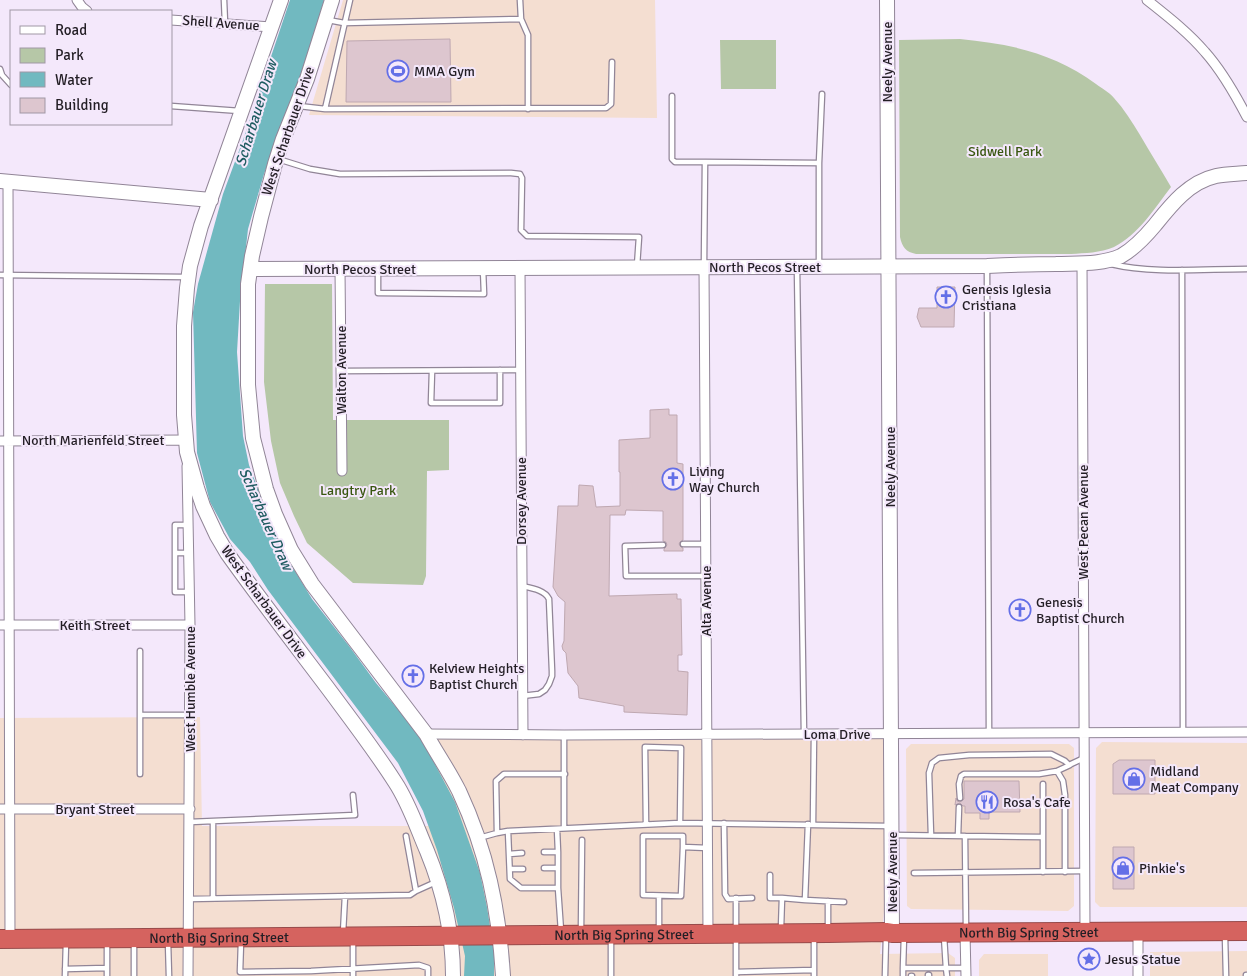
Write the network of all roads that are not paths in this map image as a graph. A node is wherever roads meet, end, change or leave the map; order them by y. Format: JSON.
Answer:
{"nodes":[{"id":1,"x":77,"y":0,"type":"edge"},
{"id":2,"x":224,"y":0,"type":"edge"},
{"id":3,"x":280,"y":0,"type":"edge"},
{"id":4,"x":332,"y":0,"type":"edge"},
{"id":5,"x":350,"y":0,"type":"edge"},
{"id":6,"x":520,"y":0,"type":"edge"},
{"id":7,"x":887,"y":0,"type":"edge"},
{"id":8,"x":1147,"y":0,"type":"edge"},
{"id":9,"x":86,"y":10,"type":"edge"},
{"id":10,"x":520,"y":19,"type":"junction"},
{"id":11,"x":172,"y":20,"type":"edge"},
{"id":12,"x":326,"y":20,"type":"junction"},
{"id":13,"x":225,"y":23,"type":"junction"},
{"id":14,"x":344,"y":23,"type":"junction"},
{"id":15,"x":271,"y":27,"type":"junction"},
{"id":16,"x":612,"y":62,"type":"dead end"},
{"id":17,"x":0,"y":69,"type":"edge"},
{"id":18,"x":10,"y":85,"type":"edge"},
{"id":19,"x":822,"y":94,"type":"dead end"},
{"id":20,"x":672,"y":96,"type":"dead end"},
{"id":21,"x":172,"y":106,"type":"edge"},
{"id":22,"x":296,"y":106,"type":"junction"},
{"id":23,"x":528,"y":109,"type":"junction"},
{"id":24,"x":325,"y":110,"type":"junction"},
{"id":25,"x":242,"y":112,"type":"junction"},
{"id":26,"x":1247,"y":117,"type":"edge"},
{"id":27,"x":277,"y":159,"type":"junction"},
{"id":28,"x":706,"y":162,"type":"junction"},
{"id":29,"x":819,"y":163,"type":"junction"},
{"id":30,"x":1247,"y":173,"type":"edge"},
{"id":31,"x":4,"y":182,"type":"edge"},
{"id":32,"x":211,"y":200,"type":"junction"},
{"id":33,"x":1102,"y":261,"type":"junction"},
{"id":34,"x":1082,"y":263,"type":"junction"},
{"id":35,"x":797,"y":266,"type":"junction"},
{"id":36,"x":819,"y":266,"type":"junction"},
{"id":37,"x":888,"y":266,"type":"junction"},
{"id":38,"x":987,"y":266,"type":"junction"},
{"id":39,"x":637,"y":267,"type":"junction"},
{"id":40,"x":704,"y":267,"type":"junction"},
{"id":41,"x":340,"y":268,"type":"junction"},
{"id":42,"x":378,"y":268,"type":"junction"},
{"id":43,"x":483,"y":268,"type":"junction"},
{"id":44,"x":520,"y":268,"type":"junction"},
{"id":45,"x":250,"y":269,"type":"junction"},
{"id":46,"x":1247,"y":269,"type":"edge"},
{"id":47,"x":1182,"y":270,"type":"junction"},
{"id":48,"x":4,"y":275,"type":"edge"},
{"id":49,"x":189,"y":277,"type":"junction"},
{"id":50,"x":500,"y":370,"type":"junction"},
{"id":51,"x":521,"y":370,"type":"junction"},
{"id":52,"x":432,"y":371,"type":"junction"},
{"id":53,"x":341,"y":372,"type":"junction"},
{"id":54,"x":4,"y":440,"type":"edge"},
{"id":55,"x":186,"y":440,"type":"junction"},
{"id":56,"x":342,"y":470,"type":"dead end"},
{"id":57,"x":188,"y":525,"type":"junction"},
{"id":58,"x":683,"y":544,"type":"dead end"},
{"id":59,"x":706,"y":544,"type":"junction"},
{"id":60,"x":663,"y":545,"type":"dead end"},
{"id":61,"x":175,"y":553,"type":"junction"},
{"id":62,"x":189,"y":553,"type":"junction"},
{"id":63,"x":706,"y":576,"type":"junction"},
{"id":64,"x":522,"y":586,"type":"junction"},
{"id":65,"x":190,"y":592,"type":"junction"},
{"id":66,"x":5,"y":625,"type":"edge"},
{"id":67,"x":190,"y":625,"type":"junction"},
{"id":68,"x":140,"y":650,"type":"dead end"},
{"id":69,"x":522,"y":696,"type":"junction"},
{"id":70,"x":140,"y":715,"type":"junction"},
{"id":71,"x":190,"y":715,"type":"junction"},
{"id":72,"x":1084,"y":732,"type":"junction"},
{"id":73,"x":1183,"y":732,"type":"junction"},
{"id":74,"x":1247,"y":732,"type":"edge"},
{"id":75,"x":891,"y":733,"type":"junction"},
{"id":76,"x":989,"y":733,"type":"junction"},
{"id":77,"x":426,"y":734,"type":"junction"},
{"id":78,"x":707,"y":734,"type":"junction"},
{"id":79,"x":804,"y":734,"type":"junction"},
{"id":80,"x":814,"y":734,"type":"junction"},
{"id":81,"x":522,"y":735,"type":"junction"},
{"id":82,"x":564,"y":735,"type":"junction"},
{"id":83,"x":1084,"y":758,"type":"junction"},
{"id":84,"x":1070,"y":765,"type":"junction"},
{"id":85,"x":1057,"y":771,"type":"junction"},
{"id":86,"x":140,"y":774,"type":"dead end"},
{"id":87,"x":565,"y":774,"type":"junction"},
{"id":88,"x":1043,"y":784,"type":"dead end"},
{"id":89,"x":353,"y":795,"type":"dead end"},
{"id":90,"x":960,"y":798,"type":"dead end"},
{"id":91,"x":959,"y":807,"type":"dead end"},
{"id":92,"x":10,"y":808,"type":"junction"},
{"id":93,"x":0,"y":809,"type":"edge"},
{"id":94,"x":190,"y":809,"type":"junction"},
{"id":95,"x":213,"y":821,"type":"junction"},
{"id":96,"x":190,"y":822,"type":"junction"},
{"id":97,"x":708,"y":822,"type":"junction"},
{"id":98,"x":680,"y":823,"type":"junction"},
{"id":99,"x":724,"y":823,"type":"junction"},
{"id":100,"x":646,"y":824,"type":"junction"},
{"id":101,"x":810,"y":824,"type":"junction"},
{"id":102,"x":564,"y":828,"type":"junction"},
{"id":103,"x":557,"y":829,"type":"junction"},
{"id":104,"x":892,"y":830,"type":"junction"},
{"id":105,"x":508,"y":831,"type":"junction"},
{"id":106,"x":497,"y":833,"type":"junction"},
{"id":107,"x":406,"y":836,"type":"dead end"},
{"id":108,"x":931,"y":836,"type":"junction"},
{"id":109,"x":958,"y":836,"type":"junction"},
{"id":110,"x":965,"y":836,"type":"junction"},
{"id":111,"x":1043,"y":837,"type":"junction"},
{"id":112,"x":478,"y":838,"type":"junction"},
{"id":113,"x":582,"y":840,"type":"dead end"},
{"id":114,"x":683,"y":847,"type":"junction"},
{"id":115,"x":708,"y":848,"type":"junction"},
{"id":116,"x":544,"y":852,"type":"dead end"},
{"id":117,"x":558,"y":852,"type":"junction"},
{"id":118,"x":522,"y":853,"type":"dead end"},
{"id":119,"x":509,"y":854,"type":"junction"},
{"id":120,"x":544,"y":868,"type":"dead end"},
{"id":121,"x":558,"y":868,"type":"junction"},
{"id":122,"x":510,"y":869,"type":"junction"},
{"id":123,"x":523,"y":869,"type":"dead end"},
{"id":124,"x":1085,"y":871,"type":"junction"},
{"id":125,"x":1043,"y":872,"type":"junction"},
{"id":126,"x":1064,"y":872,"type":"junction"},
{"id":127,"x":914,"y":873,"type":"dead end"},
{"id":128,"x":966,"y":873,"type":"junction"},
{"id":129,"x":770,"y":874,"type":"dead end"},
{"id":130,"x":437,"y":882,"type":"junction"},
{"id":131,"x":558,"y":888,"type":"junction"},
{"id":132,"x":416,"y":890,"type":"junction"},
{"id":133,"x":345,"y":896,"type":"junction"},
{"id":134,"x":659,"y":896,"type":"junction"},
{"id":135,"x":213,"y":898,"type":"junction"},
{"id":136,"x":736,"y":898,"type":"junction"},
{"id":137,"x":752,"y":898,"type":"dead end"},
{"id":138,"x":782,"y":898,"type":"junction"},
{"id":139,"x":189,"y":899,"type":"junction"},
{"id":140,"x":805,"y":900,"type":"junction"},
{"id":141,"x":828,"y":901,"type":"junction"},
{"id":142,"x":844,"y":902,"type":"dead end"},
{"id":143,"x":894,"y":932,"type":"junction"},
{"id":144,"x":1085,"y":932,"type":"junction"},
{"id":145,"x":1138,"y":932,"type":"junction"},
{"id":146,"x":1225,"y":932,"type":"junction"},
{"id":147,"x":1247,"y":932,"type":"edge"},
{"id":148,"x":821,"y":933,"type":"junction"},
{"id":149,"x":943,"y":933,"type":"junction"},
{"id":150,"x":966,"y":933,"type":"junction"},
{"id":151,"x":658,"y":934,"type":"junction"},
{"id":152,"x":708,"y":934,"type":"junction"},
{"id":153,"x":736,"y":934,"type":"junction"},
{"id":154,"x":780,"y":934,"type":"junction"},
{"id":155,"x":562,"y":935,"type":"junction"},
{"id":156,"x":581,"y":935,"type":"junction"},
{"id":157,"x":611,"y":935,"type":"junction"},
{"id":158,"x":450,"y":936,"type":"junction"},
{"id":159,"x":500,"y":936,"type":"junction"},
{"id":160,"x":348,"y":937,"type":"junction"},
{"id":161,"x":66,"y":938,"type":"junction"},
{"id":162,"x":107,"y":938,"type":"junction"},
{"id":163,"x":134,"y":938,"type":"junction"},
{"id":164,"x":168,"y":938,"type":"junction"},
{"id":165,"x":189,"y":938,"type":"junction"},
{"id":166,"x":241,"y":938,"type":"junction"},
{"id":167,"x":5,"y":939,"type":"edge"},
{"id":168,"x":107,"y":968,"type":"junction"},
{"id":169,"x":353,"y":968,"type":"junction"},
{"id":170,"x":903,"y":968,"type":"junction"},
{"id":171,"x":929,"y":968,"type":"junction"},
{"id":172,"x":946,"y":968,"type":"junction"},
{"id":173,"x":66,"y":969,"type":"junction"},
{"id":174,"x":814,"y":970,"type":"junction"},
{"id":175,"x":966,"y":972,"type":"edge"},
{"id":176,"x":779,"y":973,"type":"edge"},
{"id":177,"x":798,"y":973,"type":"edge"},
{"id":178,"x":240,"y":974,"type":"edge"},
{"id":179,"x":311,"y":974,"type":"edge"},
{"id":180,"x":736,"y":974,"type":"edge"},
{"id":181,"x":764,"y":974,"type":"edge"},
{"id":182,"x":66,"y":976,"type":"edge"},
{"id":183,"x":107,"y":976,"type":"edge"},
{"id":184,"x":134,"y":976,"type":"edge"},
{"id":185,"x":169,"y":976,"type":"edge"},
{"id":186,"x":188,"y":976,"type":"edge"},
{"id":187,"x":352,"y":976,"type":"edge"},
{"id":188,"x":428,"y":976,"type":"edge"},
{"id":189,"x":453,"y":976,"type":"edge"},
{"id":190,"x":503,"y":976,"type":"edge"},
{"id":191,"x":611,"y":976,"type":"edge"},
{"id":192,"x":814,"y":976,"type":"edge"},
{"id":193,"x":885,"y":976,"type":"edge"},
{"id":194,"x":903,"y":976,"type":"edge"},
{"id":195,"x":929,"y":976,"type":"edge"},
{"id":196,"x":947,"y":976,"type":"edge"},
{"id":197,"x":1138,"y":976,"type":"edge"},
{"id":198,"x":1226,"y":976,"type":"edge"}],
"edges":[{"from":1,"to":9,"type":"street"},
{"from":2,"to":13,"type":"lane"},
{"from":3,"to":15,"type":"street","name":"West Scharbauer Drive"},
{"from":4,"to":12,"type":"street","name":"West Scharbauer Drive"},
{"from":5,"to":14,"type":"lane"},
{"from":6,"to":10,"type":"lane"},
{"from":7,"to":37,"type":"street","name":"Neely Avenue"},
{"from":8,"to":26,"type":"street"},
{"from":10,"to":14,"type":"lane"},
{"from":10,"to":23,"type":"lane"},
{"from":11,"to":13,"type":"street","name":"Shell Avenue"},
{"from":12,"to":14,"type":"lane"},
{"from":12,"to":22,"type":"street","name":"West Scharbauer Drive"},
{"from":13,"to":15,"type":"street","name":"Shell Avenue"},
{"from":14,"to":24,"type":"lane"},
{"from":15,"to":25,"type":"street","name":"West Scharbauer Drive"},
{"from":16,"to":23,"type":"lane"},
{"from":17,"to":18,"type":"lane"},
{"from":19,"to":29,"type":"lane"},
{"from":20,"to":28,"type":"lane"},
{"from":21,"to":25,"type":"lane"},
{"from":22,"to":24,"type":"lane"},
{"from":22,"to":27,"type":"street","name":"West Scharbauer Drive"},
{"from":23,"to":24,"type":"lane"},
{"from":25,"to":32,"type":"street","name":"West Scharbauer Drive"},
{"from":27,"to":39,"type":"lane"},
{"from":27,"to":45,"type":"street","name":"West Scharbauer Drive"},
{"from":28,"to":29,"type":"lane"},
{"from":28,"to":40,"type":"lane"},
{"from":29,"to":36,"type":"lane"},
{"from":30,"to":33,"type":"street","name":"North Pecos Street"},
{"from":31,"to":32,"type":"street"},
{"from":31,"to":48,"type":"street"},
{"from":32,"to":49,"type":"street","name":"West Scharbauer Drive"},
{"from":33,"to":34,"type":"street","name":"North Pecos Street"},
{"from":33,"to":47,"type":"lane"},
{"from":34,"to":38,"type":"street","name":"North Pecos Street"},
{"from":34,"to":72,"type":"street","name":"West Pecan Avenue"},
{"from":35,"to":36,"type":"street","name":"North Pecos Street"},
{"from":35,"to":40,"type":"street","name":"North Pecos Street"},
{"from":35,"to":79,"type":"lane"},
{"from":36,"to":37,"type":"street","name":"North Pecos Street"},
{"from":37,"to":38,"type":"street","name":"North Pecos Street"},
{"from":37,"to":75,"type":"street","name":"Neely Avenue"},
{"from":38,"to":76,"type":"lane"},
{"from":39,"to":40,"type":"street","name":"North Pecos Street"},
{"from":39,"to":44,"type":"street","name":"North Pecos Street"},
{"from":40,"to":59,"type":"street","name":"Alta Avenue"},
{"from":41,"to":42,"type":"street","name":"North Pecos Street"},
{"from":41,"to":45,"type":"street","name":"North Pecos Street"},
{"from":41,"to":53,"type":"street","name":"Walton Avenue"},
{"from":42,"to":43,"type":"street","name":"North Pecos Street"},
{"from":42,"to":43,"type":"lane"},
{"from":43,"to":44,"type":"street","name":"North Pecos Street"},
{"from":44,"to":51,"type":"street","name":"Dorsey Avenue"},
{"from":45,"to":77,"type":"street","name":"West Scharbauer Drive"},
{"from":46,"to":47,"type":"lane"},
{"from":47,"to":73,"type":"lane"},
{"from":48,"to":49,"type":"lane"},
{"from":48,"to":54,"type":"street"},
{"from":49,"to":55,"type":"street","name":"West Scharbauer Drive"},
{"from":50,"to":51,"type":"lane"},
{"from":50,"to":52,"type":"lane"},
{"from":50,"to":52,"type":"lane"},
{"from":51,"to":64,"type":"street","name":"Dorsey Avenue"},
{"from":52,"to":53,"type":"lane"},
{"from":53,"to":56,"type":"street","name":"Walton Avenue"},
{"from":54,"to":55,"type":"street","name":"North Marienfeld Street"},
{"from":54,"to":66,"type":"street"},
{"from":55,"to":57,"type":"street","name":"West Humble Avenue"},
{"from":55,"to":130,"type":"street","name":"West Scharbauer Drive"},
{"from":57,"to":61,"type":"lane"},
{"from":57,"to":62,"type":"street","name":"West Humble Avenue"},
{"from":58,"to":59,"type":"lane"},
{"from":59,"to":63,"type":"street","name":"Alta Avenue"},
{"from":60,"to":63,"type":"lane"},
{"from":61,"to":62,"type":"lane"},
{"from":61,"to":65,"type":"lane"},
{"from":62,"to":65,"type":"street","name":"West Humble Avenue"},
{"from":63,"to":78,"type":"street","name":"Alta Avenue"},
{"from":64,"to":69,"type":"street","name":"Dorsey Avenue"},
{"from":64,"to":69,"type":"lane"},
{"from":65,"to":67,"type":"street","name":"West Humble Avenue"},
{"from":66,"to":67,"type":"street","name":"Keith Street"},
{"from":66,"to":92,"type":"street"},
{"from":67,"to":71,"type":"street","name":"West Humble Avenue"},
{"from":68,"to":70,"type":"lane"},
{"from":69,"to":81,"type":"street","name":"Dorsey Avenue"},
{"from":70,"to":71,"type":"lane"},
{"from":70,"to":86,"type":"lane"},
{"from":71,"to":94,"type":"street","name":"West Humble Avenue"},
{"from":72,"to":73,"type":"street","name":"Loma Drive"},
{"from":72,"to":76,"type":"street","name":"Loma Drive"},
{"from":72,"to":83,"type":"street","name":"West Pecan Avenue"},
{"from":73,"to":74,"type":"street","name":"Loma Drive"},
{"from":75,"to":76,"type":"street","name":"Loma Drive"},
{"from":75,"to":80,"type":"street","name":"Loma Drive"},
{"from":75,"to":104,"type":"street","name":"Neely Avenue"},
{"from":77,"to":81,"type":"street","name":"Loma Drive"},
{"from":77,"to":112,"type":"street","name":"West Scharbauer Drive"},
{"from":78,"to":79,"type":"street","name":"Loma Drive"},
{"from":78,"to":82,"type":"street","name":"Loma Drive"},
{"from":78,"to":97,"type":"street","name":"Alta Avenue"},
{"from":79,"to":80,"type":"street","name":"Loma Drive"},
{"from":80,"to":101,"type":"lane"},
{"from":81,"to":82,"type":"street","name":"Loma Drive"},
{"from":82,"to":87,"type":"lane"},
{"from":83,"to":84,"type":"lane"},
{"from":83,"to":124,"type":"street","name":"West Pecan Avenue"},
{"from":84,"to":85,"type":"lane"},
{"from":84,"to":108,"type":"lane"},
{"from":85,"to":90,"type":"lane"},
{"from":85,"to":126,"type":"lane"},
{"from":87,"to":102,"type":"lane"},
{"from":87,"to":106,"type":"lane"},
{"from":88,"to":111,"type":"lane"},
{"from":89,"to":95,"type":"lane"},
{"from":91,"to":109,"type":"lane"},
{"from":92,"to":93,"type":"street","name":"Bryant Street"},
{"from":92,"to":94,"type":"street","name":"Bryant Street"},
{"from":92,"to":167,"type":"street"},
{"from":94,"to":96,"type":"street","name":"West Humble Avenue"},
{"from":95,"to":96,"type":"lane"},
{"from":95,"to":135,"type":"lane"},
{"from":96,"to":139,"type":"street","name":"West Humble Avenue"},
{"from":97,"to":98,"type":"lane"},
{"from":97,"to":99,"type":"lane"},
{"from":97,"to":115,"type":"street","name":"Alta Avenue"},
{"from":98,"to":100,"type":"lane"},
{"from":98,"to":100,"type":"lane"},
{"from":99,"to":101,"type":"lane"},
{"from":99,"to":136,"type":"lane"},
{"from":100,"to":102,"type":"lane"},
{"from":101,"to":104,"type":"lane"},
{"from":101,"to":140,"type":"lane"},
{"from":102,"to":103,"type":"lane"},
{"from":103,"to":105,"type":"lane"},
{"from":103,"to":117,"type":"lane"},
{"from":104,"to":108,"type":"lane"},
{"from":104,"to":143,"type":"street","name":"Neely Avenue"},
{"from":105,"to":106,"type":"lane"},
{"from":105,"to":119,"type":"lane"},
{"from":106,"to":112,"type":"lane"},
{"from":107,"to":132,"type":"lane"},
{"from":108,"to":109,"type":"lane"},
{"from":109,"to":110,"type":"lane"},
{"from":110,"to":111,"type":"lane"},
{"from":110,"to":128,"type":"lane"},
{"from":111,"to":125,"type":"lane"},
{"from":112,"to":159,"type":"street","name":"West Scharbauer Drive"},
{"from":113,"to":156,"type":"lane"},
{"from":114,"to":115,"type":"lane"},
{"from":114,"to":134,"type":"lane"},
{"from":114,"to":134,"type":"lane"},
{"from":115,"to":152,"type":"street","name":"Alta Avenue"},
{"from":116,"to":117,"type":"lane"},
{"from":117,"to":121,"type":"lane"},
{"from":118,"to":119,"type":"lane"},
{"from":119,"to":122,"type":"lane"},
{"from":120,"to":121,"type":"lane"},
{"from":121,"to":131,"type":"lane"},
{"from":122,"to":123,"type":"lane"},
{"from":122,"to":131,"type":"lane"},
{"from":124,"to":126,"type":"lane"},
{"from":124,"to":144,"type":"street","name":"West Pecan Avenue"},
{"from":125,"to":126,"type":"lane"},
{"from":125,"to":128,"type":"lane"},
{"from":127,"to":128,"type":"lane"},
{"from":128,"to":150,"type":"lane"},
{"from":129,"to":138,"type":"lane"},
{"from":130,"to":132,"type":"lane"},
{"from":130,"to":158,"type":"street","name":"West Scharbauer Drive"},
{"from":131,"to":155,"type":"lane"},
{"from":132,"to":133,"type":"lane"},
{"from":133,"to":135,"type":"lane"},
{"from":133,"to":160,"type":"lane"},
{"from":134,"to":151,"type":"lane"},
{"from":135,"to":139,"type":"lane"},
{"from":136,"to":137,"type":"lane"},
{"from":136,"to":153,"type":"lane"},
{"from":138,"to":140,"type":"lane"},
{"from":138,"to":154,"type":"lane"},
{"from":139,"to":165,"type":"street","name":"West Humble Avenue"},
{"from":140,"to":141,"type":"lane"},
{"from":141,"to":142,"type":"lane"},
{"from":141,"to":148,"type":"lane"},
{"from":143,"to":148,"type":"highway","name":"North Big Spring Street"},
{"from":143,"to":149,"type":"highway","name":"North Big Spring Street"},
{"from":143,"to":170,"type":"lane"},
{"from":143,"to":193,"type":"lane"},
{"from":144,"to":145,"type":"highway","name":"North Big Spring Street"},
{"from":144,"to":150,"type":"highway","name":"North Big Spring Street"},
{"from":145,"to":146,"type":"highway","name":"North Big Spring Street"},
{"from":145,"to":197,"type":"street"},
{"from":146,"to":147,"type":"highway","name":"North Big Spring Street"},
{"from":146,"to":198,"type":"lane"},
{"from":148,"to":154,"type":"highway","name":"North Big Spring Street"},
{"from":148,"to":174,"type":"lane"},
{"from":149,"to":150,"type":"highway","name":"North Big Spring Street"},
{"from":149,"to":172,"type":"lane"},
{"from":150,"to":175,"type":"street"},
{"from":151,"to":152,"type":"highway","name":"North Big Spring Street"},
{"from":151,"to":157,"type":"highway","name":"North Big Spring Street"},
{"from":152,"to":153,"type":"highway","name":"North Big Spring Street"},
{"from":153,"to":154,"type":"highway","name":"North Big Spring Street"},
{"from":153,"to":180,"type":"lane"},
{"from":155,"to":156,"type":"highway","name":"North Big Spring Street"},
{"from":155,"to":159,"type":"highway","name":"North Big Spring Street"},
{"from":156,"to":157,"type":"highway","name":"North Big Spring Street"},
{"from":157,"to":191,"type":"lane"},
{"from":158,"to":159,"type":"highway","name":"North Big Spring Street"},
{"from":158,"to":160,"type":"highway","name":"North Big Spring Street"},
{"from":158,"to":189,"type":"street","name":"West Scharbauer Drive"},
{"from":159,"to":190,"type":"street","name":"West Scharbauer Drive"},
{"from":160,"to":166,"type":"highway","name":"North Big Spring Street"},
{"from":160,"to":169,"type":"lane"},
{"from":161,"to":162,"type":"highway","name":"North Big Spring Street"},
{"from":161,"to":167,"type":"highway","name":"North Big Spring Street"},
{"from":161,"to":173,"type":"lane"},
{"from":162,"to":163,"type":"highway","name":"North Big Spring Street"},
{"from":162,"to":168,"type":"lane"},
{"from":163,"to":164,"type":"highway","name":"North Big Spring Street"},
{"from":163,"to":184,"type":"lane"},
{"from":164,"to":165,"type":"highway","name":"North Big Spring Street"},
{"from":164,"to":185,"type":"lane"},
{"from":165,"to":166,"type":"highway","name":"North Big Spring Street"},
{"from":165,"to":186,"type":"street","name":"West Humble Avenue"},
{"from":166,"to":178,"type":"lane"},
{"from":168,"to":173,"type":"lane"},
{"from":168,"to":183,"type":"lane"},
{"from":169,"to":179,"type":"lane"},
{"from":169,"to":187,"type":"lane"},
{"from":169,"to":188,"type":"lane"},
{"from":170,"to":171,"type":"lane"},
{"from":170,"to":194,"type":"lane"},
{"from":171,"to":172,"type":"lane"},
{"from":171,"to":195,"type":"lane"},
{"from":172,"to":175,"type":"lane"},
{"from":172,"to":196,"type":"lane"},
{"from":173,"to":182,"type":"lane"},
{"from":174,"to":177,"type":"lane"},
{"from":174,"to":192,"type":"lane"},
{"from":176,"to":177,"type":"lane"},
{"from":176,"to":181,"type":"lane"},
{"from":178,"to":179,"type":"lane"},
{"from":180,"to":181,"type":"lane"}]}
